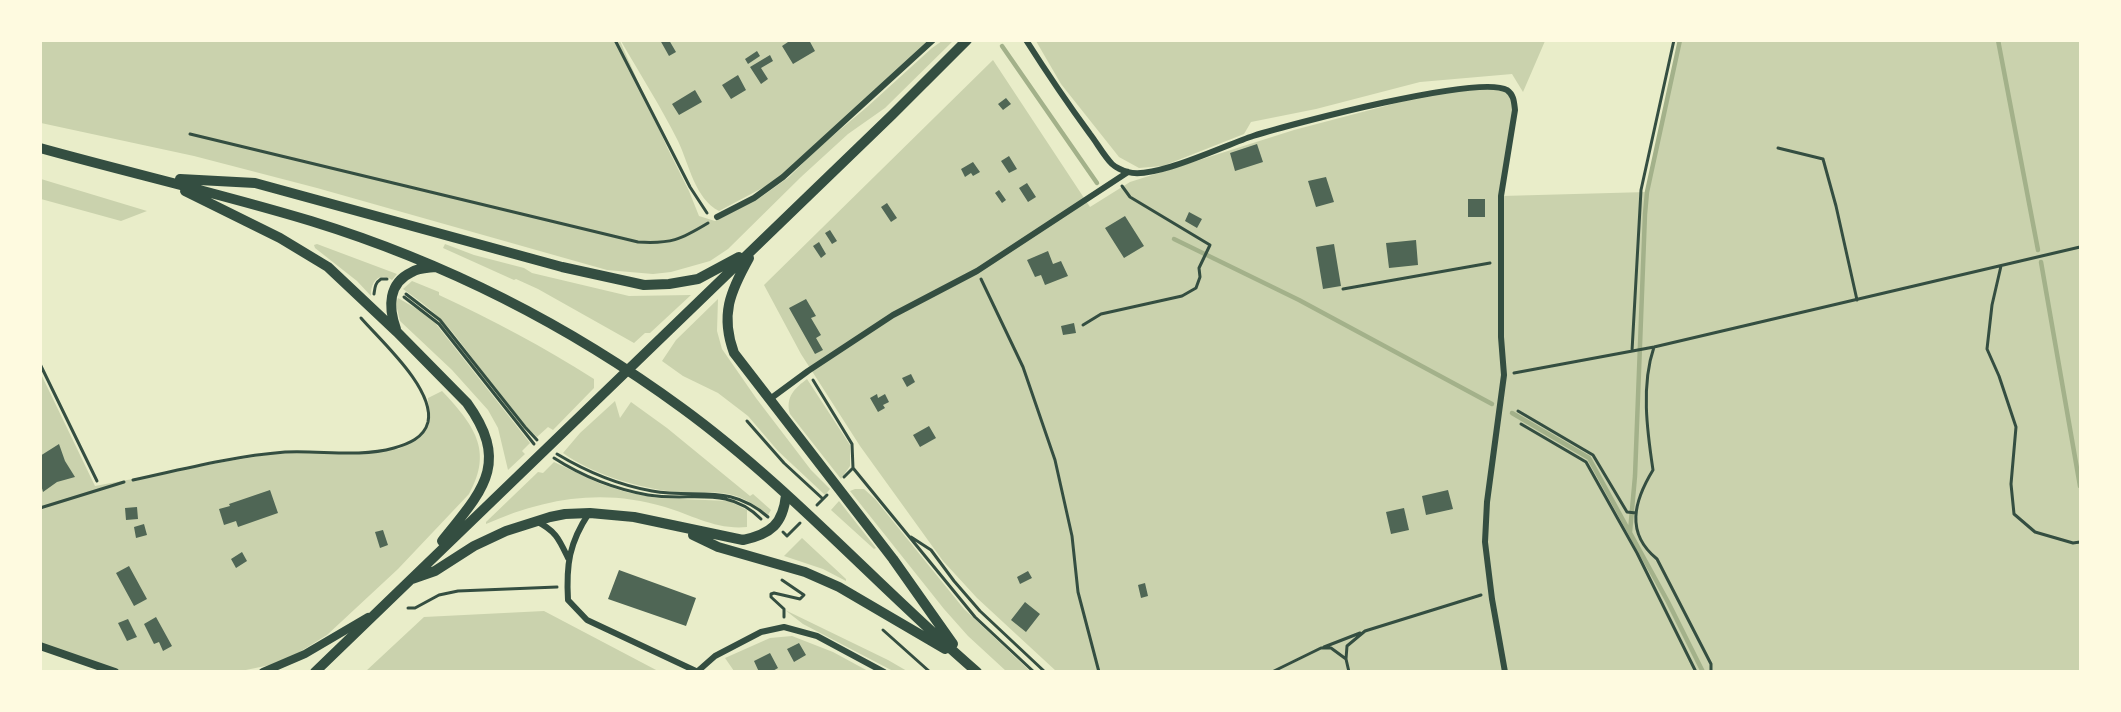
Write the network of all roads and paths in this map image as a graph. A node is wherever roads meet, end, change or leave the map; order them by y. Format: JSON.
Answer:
{"nodes":[{"id":1,"x":615,"y":40,"type":"edge"},
{"id":2,"x":933,"y":40,"type":"edge"},
{"id":3,"x":967,"y":40,"type":"edge"},
{"id":4,"x":1026,"y":40,"type":"edge"},
{"id":5,"x":1674,"y":40,"type":"edge"},
{"id":6,"x":190,"y":134,"type":"dead end"},
{"id":7,"x":40,"y":148,"type":"edge"},
{"id":8,"x":1778,"y":148,"type":"dead end"},
{"id":9,"x":1128,"y":172,"type":"junction"},
{"id":10,"x":159,"y":178,"type":"junction"},
{"id":11,"x":1117,"y":180,"type":"junction"},
{"id":12,"x":717,"y":217,"type":"junction"},
{"id":13,"x":754,"y":247,"type":"junction"},
{"id":14,"x":2080,"y":248,"type":"edge"},
{"id":15,"x":1500,"y":261,"type":"junction"},
{"id":16,"x":2001,"y":266,"type":"junction"},
{"id":17,"x":435,"y":267,"type":"junction"},
{"id":18,"x":977,"y":271,"type":"junction"},
{"id":19,"x":1342,"y":289,"type":"dead end"},
{"id":20,"x":1857,"y":300,"type":"junction"},
{"id":21,"x":368,"y":304,"type":"junction"},
{"id":22,"x":1083,"y":325,"type":"dead end"},
{"id":23,"x":397,"y":332,"type":"junction"},
{"id":24,"x":1654,"y":347,"type":"junction"},
{"id":25,"x":1632,"y":351,"type":"junction"},
{"id":26,"x":40,"y":364,"type":"edge"},
{"id":27,"x":808,"y":371,"type":"junction"},
{"id":28,"x":1504,"y":375,"type":"junction"},
{"id":29,"x":770,"y":399,"type":"junction"},
{"id":30,"x":1518,"y":411,"type":"dead end"},
{"id":31,"x":747,"y":421,"type":"dead end"},
{"id":32,"x":1521,"y":424,"type":"dead end"},
{"id":33,"x":124,"y":482,"type":"joint"},
{"id":34,"x":100,"y":488,"type":"junction"},
{"id":35,"x":786,"y":495,"type":"junction"},
{"id":36,"x":823,"y":499,"type":"dead end"},
{"id":37,"x":40,"y":508,"type":"edge"},
{"id":38,"x":590,"y":513,"type":"junction"},
{"id":39,"x":1636,"y":513,"type":"junction"},
{"id":40,"x":536,"y":521,"type":"junction"},
{"id":41,"x":676,"y":527,"type":"junction"},
{"id":42,"x":909,"y":536,"type":"junction"},
{"id":43,"x":2080,"y":542,"type":"edge"},
{"id":44,"x":1644,"y":549,"type":"junction"},
{"id":45,"x":1637,"y":553,"type":"junction"},
{"id":46,"x":568,"y":558,"type":"junction"},
{"id":47,"x":777,"y":577,"type":"dead end"},
{"id":48,"x":409,"y":580,"type":"junction"},
{"id":49,"x":567,"y":587,"type":"junction"},
{"id":50,"x":1491,"y":592,"type":"junction"},
{"id":51,"x":408,"y":608,"type":"dead end"},
{"id":52,"x":376,"y":612,"type":"junction"},
{"id":53,"x":784,"y":627,"type":"junction"},
{"id":54,"x":1365,"y":631,"type":"junction"},
{"id":55,"x":40,"y":646,"type":"edge"},
{"id":56,"x":1321,"y":648,"type":"junction"},
{"id":57,"x":1346,"y":659,"type":"junction"},
{"id":58,"x":965,"y":661,"type":"junction"},
{"id":59,"x":698,"y":671,"type":"edge"},
{"id":60,"x":115,"y":672,"type":"edge"},
{"id":61,"x":262,"y":672,"type":"edge"},
{"id":62,"x":315,"y":672,"type":"edge"},
{"id":63,"x":884,"y":672,"type":"edge"},
{"id":64,"x":978,"y":672,"type":"edge"},
{"id":65,"x":1034,"y":672,"type":"edge"},
{"id":66,"x":1045,"y":672,"type":"edge"},
{"id":67,"x":1099,"y":672,"type":"edge"},
{"id":68,"x":1272,"y":672,"type":"edge"},
{"id":69,"x":1349,"y":672,"type":"edge"},
{"id":70,"x":1505,"y":672,"type":"edge"},
{"id":71,"x":1696,"y":672,"type":"edge"},
{"id":72,"x":1712,"y":672,"type":"edge"}],
"edges":[{"from":1,"to":12,"type":"path"},
{"from":2,"to":12,"type":"street"},
{"from":3,"to":13,"type":"main road"},
{"from":4,"to":9,"type":"street"},
{"from":5,"to":25,"type":"path"},
{"from":6,"to":12,"type":"path"},
{"from":7,"to":10,"type":"main road"},
{"from":8,"to":20,"type":"path"},
{"from":9,"to":11,"type":"street"},
{"from":9,"to":15,"type":"street"},
{"from":10,"to":13,"type":"main road"},
{"from":10,"to":17,"type":"main road"},
{"from":10,"to":21,"type":"main road"},
{"from":11,"to":18,"type":"street"},
{"from":11,"to":22,"type":"path"},
{"from":13,"to":29,"type":"main road"},
{"from":13,"to":48,"type":"main road"},
{"from":14,"to":16,"type":"path"},
{"from":15,"to":19,"type":"path"},
{"from":15,"to":28,"type":"street"},
{"from":16,"to":20,"type":"path"},
{"from":16,"to":43,"type":"path"},
{"from":17,"to":23,"type":"main road"},
{"from":17,"to":35,"type":"main road"},
{"from":18,"to":27,"type":"street"},
{"from":18,"to":67,"type":"path"},
{"from":20,"to":24,"type":"path"},
{"from":21,"to":23,"type":"main road"},
{"from":21,"to":33,"type":"path"},
{"from":23,"to":48,"type":"main road"},
{"from":24,"to":25,"type":"path"},
{"from":24,"to":39,"type":"path"},
{"from":25,"to":28,"type":"path"},
{"from":26,"to":34,"type":"path"},
{"from":27,"to":29,"type":"street"},
{"from":27,"to":42,"type":"path"},
{"from":28,"to":50,"type":"street"},
{"from":29,"to":58,"type":"main road"},
{"from":30,"to":39,"type":"path"},
{"from":31,"to":36,"type":"path"},
{"from":32,"to":45,"type":"path"},
{"from":33,"to":34,"type":"lane"},
{"from":34,"to":37,"type":"lane"},
{"from":35,"to":41,"type":"main road"},
{"from":35,"to":58,"type":"main road"},
{"from":38,"to":40,"type":"main road"},
{"from":38,"to":41,"type":"main road"},
{"from":38,"to":46,"type":"street"},
{"from":39,"to":44,"type":"path"},
{"from":40,"to":46,"type":"street"},
{"from":40,"to":48,"type":"main road"},
{"from":41,"to":58,"type":"main road"},
{"from":42,"to":65,"type":"path"},
{"from":42,"to":66,"type":"path"},
{"from":44,"to":45,"type":"path"},
{"from":44,"to":72,"type":"path"},
{"from":45,"to":71,"type":"path"},
{"from":46,"to":49,"type":"street"},
{"from":47,"to":53,"type":"path"},
{"from":48,"to":52,"type":"main road"},
{"from":49,"to":51,"type":"path"},
{"from":49,"to":59,"type":"street"},
{"from":50,"to":54,"type":"path"},
{"from":50,"to":70,"type":"street"},
{"from":52,"to":61,"type":"street"},
{"from":52,"to":62,"type":"main road"},
{"from":53,"to":59,"type":"street"},
{"from":53,"to":63,"type":"street"},
{"from":54,"to":56,"type":"path"},
{"from":54,"to":57,"type":"path"},
{"from":55,"to":60,"type":"street"},
{"from":56,"to":57,"type":"path"},
{"from":56,"to":68,"type":"path"},
{"from":57,"to":69,"type":"path"},
{"from":58,"to":64,"type":"main road"}]}
